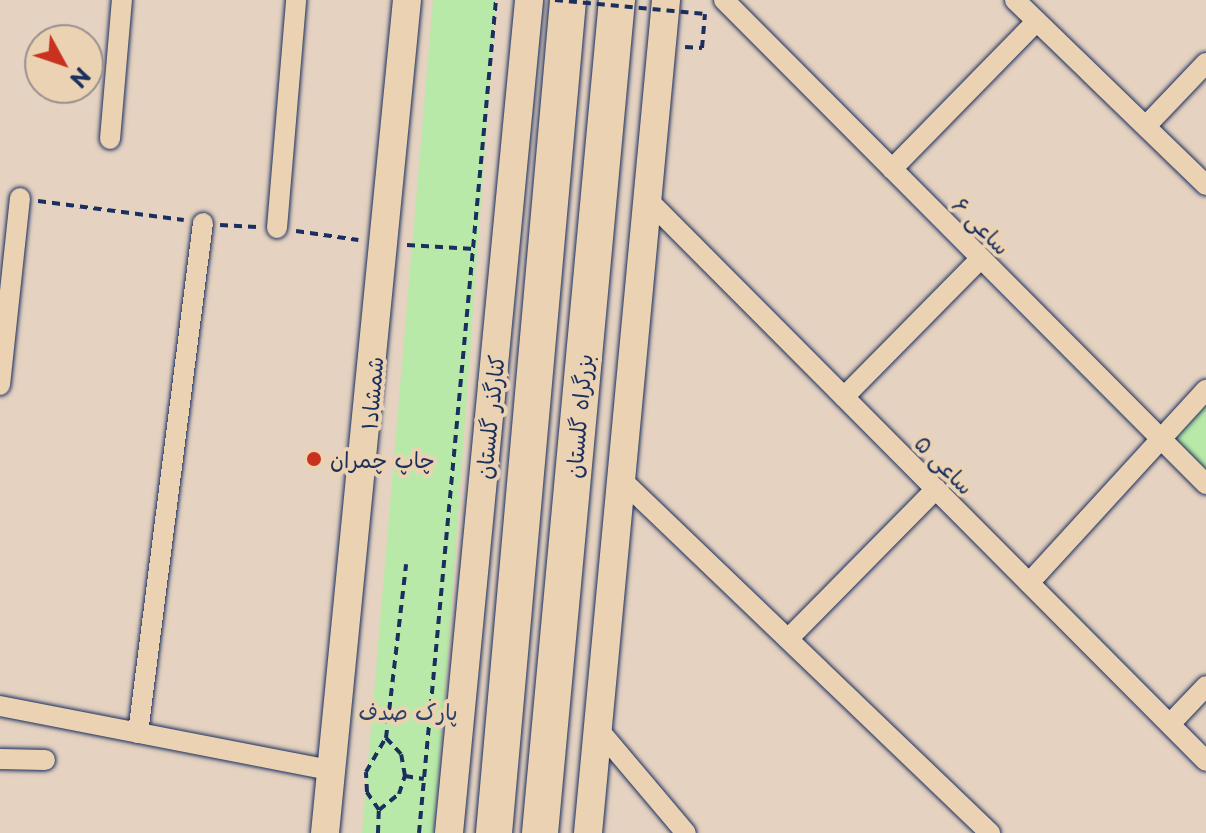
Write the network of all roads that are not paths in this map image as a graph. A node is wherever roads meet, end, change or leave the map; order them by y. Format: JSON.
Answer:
{"nodes":[{"id":1,"x":122,"y":0,"type":"edge"},
{"id":2,"x":296,"y":0,"type":"edge"},
{"id":3,"x":407,"y":0,"type":"edge"},
{"id":4,"x":529,"y":0,"type":"edge"},
{"id":5,"x":568,"y":0,"type":"edge"},
{"id":6,"x":617,"y":0,"type":"edge"},
{"id":7,"x":666,"y":0,"type":"edge"},
{"id":8,"x":724,"y":0,"type":"edge"},
{"id":9,"x":1015,"y":0,"type":"edge"},
{"id":10,"x":1037,"y":21,"type":"junction"},
{"id":11,"x":1206,"y":63,"type":"edge"},
{"id":12,"x":1146,"y":126,"type":"junction"},
{"id":13,"x":110,"y":139,"type":"dead end"},
{"id":14,"x":892,"y":169,"type":"junction"},
{"id":15,"x":1206,"y":185,"type":"edge"},
{"id":16,"x":20,"y":198,"type":"dead end"},
{"id":17,"x":650,"y":202,"type":"junction"},
{"id":18,"x":203,"y":223,"type":"dead end"},
{"id":19,"x":277,"y":228,"type":"dead end"},
{"id":20,"x":981,"y":258,"type":"junction"},
{"id":21,"x":0,"y":385,"type":"edge"},
{"id":22,"x":1206,"y":390,"type":"edge"},
{"id":23,"x":844,"y":397,"type":"junction"},
{"id":24,"x":1161,"y":439,"type":"junction"},
{"id":25,"x":625,"y":483,"type":"junction"},
{"id":26,"x":1206,"y":484,"type":"edge"},
{"id":27,"x":936,"y":489,"type":"junction"},
{"id":28,"x":1029,"y":583,"type":"junction"},
{"id":29,"x":788,"y":639,"type":"junction"},
{"id":30,"x":1206,"y":686,"type":"edge"},
{"id":31,"x":0,"y":706,"type":"edge"},
{"id":32,"x":1170,"y":724,"type":"junction"},
{"id":33,"x":598,"y":729,"type":"junction"},
{"id":34,"x":138,"y":733,"type":"junction"},
{"id":35,"x":0,"y":759,"type":"edge"},
{"id":36,"x":45,"y":760,"type":"dead end"},
{"id":37,"x":1206,"y":761,"type":"edge"},
{"id":38,"x":329,"y":770,"type":"junction"},
{"id":39,"x":325,"y":833,"type":"edge"},
{"id":40,"x":449,"y":833,"type":"edge"},
{"id":41,"x":494,"y":833,"type":"edge"},
{"id":42,"x":540,"y":833,"type":"edge"},
{"id":43,"x":588,"y":833,"type":"edge"},
{"id":44,"x":686,"y":833,"type":"edge"},
{"id":45,"x":990,"y":833,"type":"edge"}],
"edges":[{"from":1,"to":13,"type":"street"},
{"from":2,"to":19,"type":"street"},
{"from":3,"to":38,"type":"main road","name":"شمشاد۱"},
{"from":4,"to":40,"type":"main road","name":"کنارگذر گلستان"},
{"from":5,"to":41,"type":"highway"},
{"from":6,"to":42,"type":"highway","name":"بزرگراه گلستان"},
{"from":7,"to":17,"type":"main road"},
{"from":8,"to":14,"type":"street","name":"ساعی ۶"},
{"from":9,"to":10,"type":"street"},
{"from":10,"to":12,"type":"street"},
{"from":10,"to":14,"type":"street"},
{"from":11,"to":12,"type":"street"},
{"from":12,"to":15,"type":"street"},
{"from":14,"to":20,"type":"street","name":"ساعی ۶"},
{"from":16,"to":21,"type":"street"},
{"from":17,"to":23,"type":"street","name":"ساعی ۵"},
{"from":17,"to":25,"type":"main road"},
{"from":18,"to":34,"type":"street"},
{"from":20,"to":23,"type":"street"},
{"from":20,"to":24,"type":"street","name":"ساعی ۶"},
{"from":22,"to":24,"type":"street"},
{"from":23,"to":27,"type":"street","name":"ساعی ۵"},
{"from":24,"to":26,"type":"street","name":"ساعی ۶"},
{"from":24,"to":28,"type":"street"},
{"from":25,"to":29,"type":"street"},
{"from":25,"to":33,"type":"main road"},
{"from":27,"to":28,"type":"street","name":"ساعی ۵"},
{"from":27,"to":29,"type":"street"},
{"from":28,"to":32,"type":"street","name":"ساعی ۵"},
{"from":29,"to":45,"type":"street"},
{"from":30,"to":32,"type":"street"},
{"from":31,"to":34,"type":"street"},
{"from":32,"to":37,"type":"street","name":"ساعی ۵"},
{"from":33,"to":43,"type":"main road"},
{"from":33,"to":44,"type":"street"},
{"from":34,"to":38,"type":"street"},
{"from":35,"to":36,"type":"street"},
{"from":38,"to":39,"type":"main road","name":"شمشاد۱"}]}
